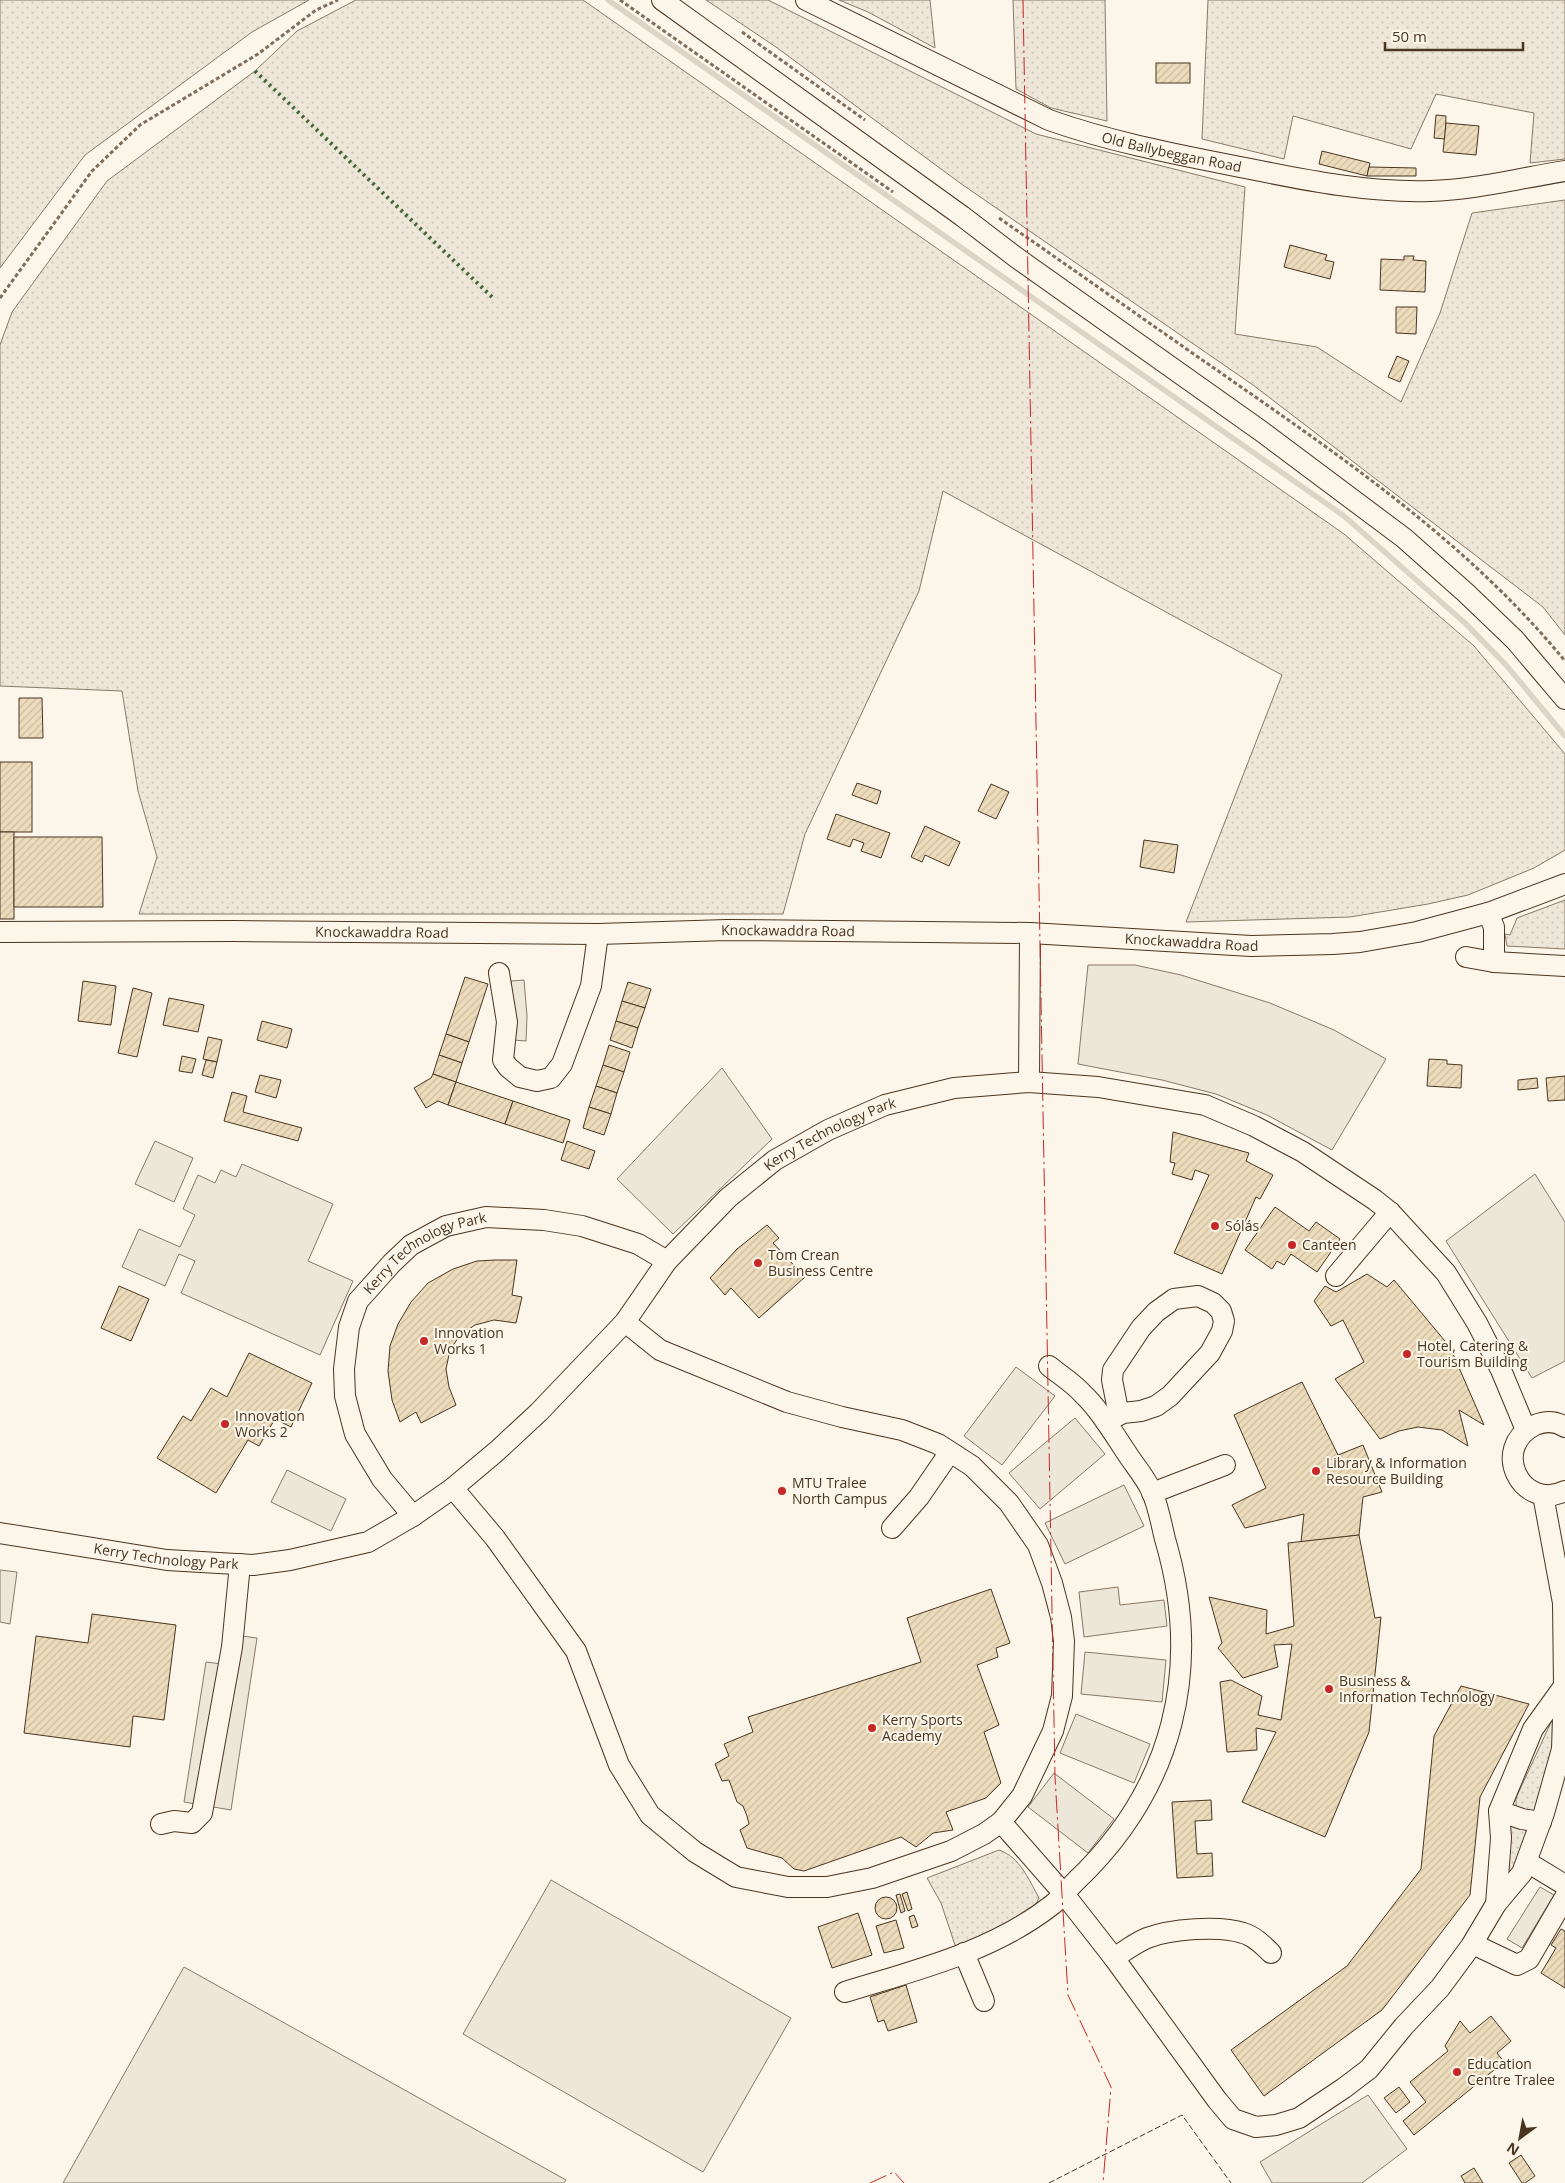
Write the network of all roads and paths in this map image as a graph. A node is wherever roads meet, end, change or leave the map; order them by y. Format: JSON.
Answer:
{"nodes":[{"id":1,"x":338,"y":0,"type":"edge"},
{"id":2,"x":662,"y":0,"type":"edge"},
{"id":3,"x":806,"y":0,"type":"edge"},
{"id":4,"x":1565,"y":171,"type":"edge"},
{"id":5,"x":0,"y":298,"type":"edge"},
{"id":6,"x":1565,"y":699,"type":"edge"},
{"id":7,"x":1565,"y":884,"type":"edge"},
{"id":8,"x":1488,"y":913,"type":"junction"},
{"id":9,"x":0,"y":932,"type":"edge"},
{"id":10,"x":1030,"y":933,"type":"junction"},
{"id":11,"x":598,"y":934,"type":"junction"},
{"id":12,"x":1466,"y":957,"type":"dead end"},
{"id":13,"x":1494,"y":962,"type":"junction"},
{"id":14,"x":1565,"y":966,"type":"edge"},
{"id":15,"x":499,"y":973,"type":"dead end"},
{"id":16,"x":1029,"y":1082,"type":"junction"},
{"id":17,"x":1390,"y":1212,"type":"junction"},
{"id":18,"x":668,"y":1261,"type":"junction"},
{"id":19,"x":1336,"y":1276,"type":"dead end"},
{"id":20,"x":624,"y":1322,"type":"junction"},
{"id":21,"x":1049,"y":1366,"type":"dead end"},
{"id":22,"x":1113,"y":1418,"type":"junction"},
{"id":23,"x":1565,"y":1427,"type":"edge"},
{"id":24,"x":1526,"y":1430,"type":"junction"},
{"id":25,"x":950,"y":1452,"type":"junction"},
{"id":26,"x":1225,"y":1465,"type":"dead end"},
{"id":27,"x":453,"y":1488,"type":"junction"},
{"id":28,"x":1565,"y":1491,"type":"edge"},
{"id":29,"x":1152,"y":1493,"type":"junction"},
{"id":30,"x":1543,"y":1495,"type":"junction"},
{"id":31,"x":413,"y":1516,"type":"junction"},
{"id":32,"x":892,"y":1528,"type":"dead end"},
{"id":33,"x":0,"y":1533,"type":"edge"},
{"id":34,"x":240,"y":1564,"type":"junction"},
{"id":35,"x":1564,"y":1686,"type":"edge"},
{"id":36,"x":1499,"y":1811,"type":"junction"},
{"id":37,"x":1001,"y":1822,"type":"junction"},
{"id":38,"x":1541,"y":1822,"type":"junction"},
{"id":39,"x":161,"y":1824,"type":"dead end"},
{"id":40,"x":1527,"y":1862,"type":"junction"},
{"id":41,"x":1565,"y":1886,"type":"edge"},
{"id":42,"x":1064,"y":1894,"type":"junction"},
{"id":43,"x":1565,"y":1897,"type":"edge"},
{"id":44,"x":1496,"y":1904,"type":"junction"},
{"id":45,"x":1473,"y":1944,"type":"junction"},
{"id":46,"x":964,"y":1953,"type":"junction"},
{"id":47,"x":1271,"y":1953,"type":"dead end"},
{"id":48,"x":1114,"y":1958,"type":"junction"},
{"id":49,"x":845,"y":1992,"type":"dead end"},
{"id":50,"x":984,"y":2001,"type":"dead end"}],
"edges":[{"from":1,"to":5,"type":"path"},
{"from":2,"to":6,"type":"street"},
{"from":3,"to":4,"type":"street","name":"Old Ballybeggan Road"},
{"from":7,"to":8,"type":"street","name":"Knockawaddra Road"},
{"from":8,"to":10,"type":"street","name":"Knockawaddra Road"},
{"from":8,"to":13,"type":"street"},
{"from":9,"to":11,"type":"street","name":"Knockawaddra Road"},
{"from":10,"to":11,"type":"street","name":"Knockawaddra Road"},
{"from":10,"to":16,"type":"street"},
{"from":11,"to":15,"type":"street"},
{"from":12,"to":13,"type":"street"},
{"from":13,"to":14,"type":"street"},
{"from":16,"to":17,"type":"street","name":"Kerry Technology Park"},
{"from":16,"to":18,"type":"street","name":"Kerry Technology Park"},
{"from":17,"to":19,"type":"street"},
{"from":17,"to":24,"type":"street","name":"Kerry Technology Park"},
{"from":18,"to":20,"type":"street","name":"Kerry Technology Park"},
{"from":18,"to":31,"type":"street","name":"Kerry Technology Park"},
{"from":20,"to":25,"type":"street"},
{"from":20,"to":27,"type":"street","name":"Kerry Technology Park"},
{"from":21,"to":22,"type":"street"},
{"from":22,"to":22,"type":"street"},
{"from":22,"to":29,"type":"street"},
{"from":23,"to":24,"type":"street"},
{"from":24,"to":30,"type":"street"},
{"from":25,"to":32,"type":"street"},
{"from":25,"to":37,"type":"street"},
{"from":26,"to":29,"type":"street"},
{"from":27,"to":31,"type":"street","name":"Kerry Technology Park"},
{"from":27,"to":37,"type":"street"},
{"from":28,"to":30,"type":"street"},
{"from":29,"to":42,"type":"street"},
{"from":30,"to":35,"type":"street"},
{"from":31,"to":34,"type":"street","name":"Kerry Technology Park"},
{"from":33,"to":34,"type":"street","name":"Kerry Technology Park"},
{"from":34,"to":39,"type":"street"},
{"from":35,"to":36,"type":"street"},
{"from":35,"to":38,"type":"street"},
{"from":36,"to":38,"type":"street"},
{"from":36,"to":44,"type":"street"},
{"from":37,"to":42,"type":"street"},
{"from":38,"to":40,"type":"street"},
{"from":40,"to":41,"type":"street"},
{"from":40,"to":44,"type":"street"},
{"from":42,"to":46,"type":"street"},
{"from":42,"to":48,"type":"street"},
{"from":43,"to":45,"type":"street"},
{"from":44,"to":45,"type":"street"},
{"from":45,"to":48,"type":"street"},
{"from":46,"to":49,"type":"street"},
{"from":46,"to":50,"type":"street"},
{"from":47,"to":48,"type":"street"}]}
